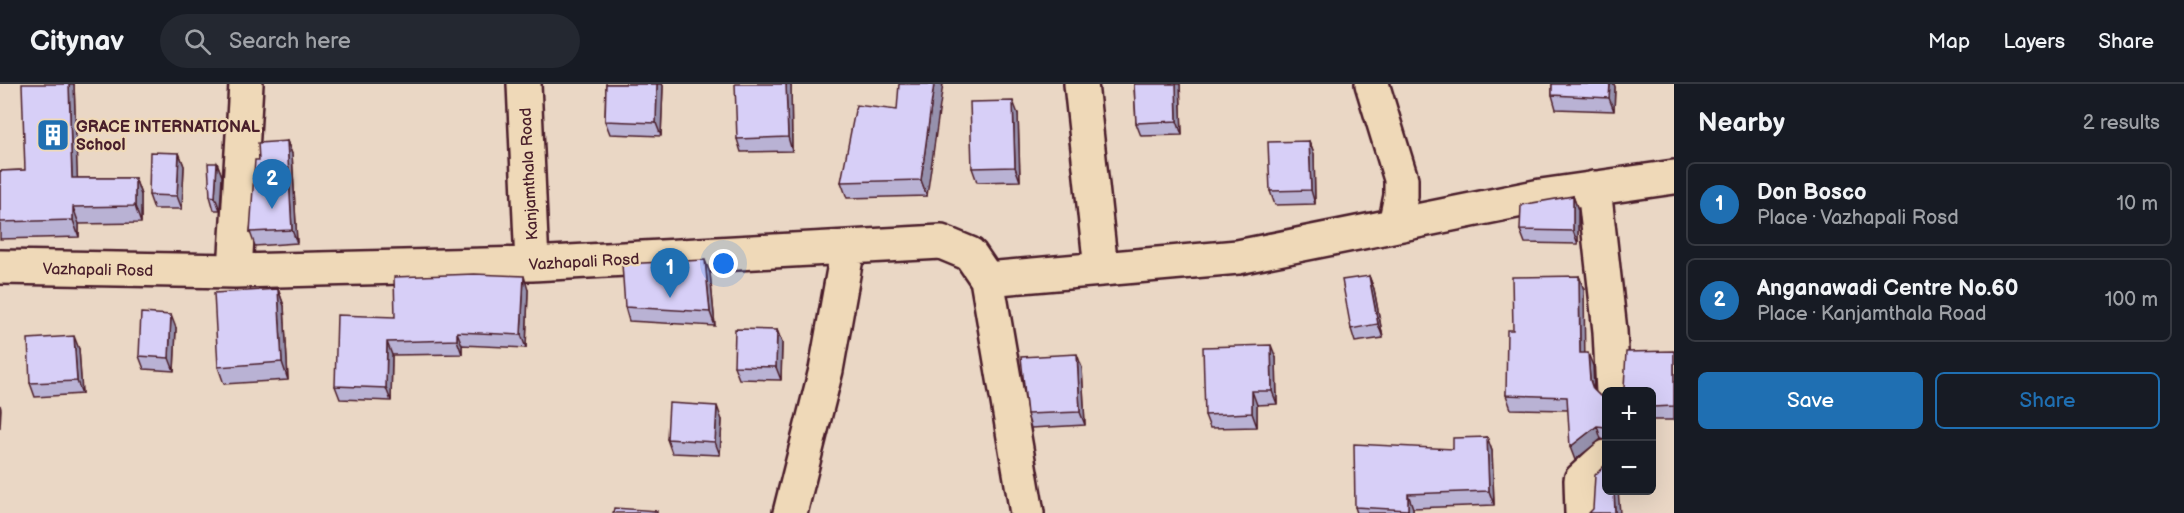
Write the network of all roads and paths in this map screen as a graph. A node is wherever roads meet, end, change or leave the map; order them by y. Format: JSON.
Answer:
{"nodes":[{"id":1,"x":246,"y":84,"type":"edge"},
{"id":2,"x":524,"y":84,"type":"edge"},
{"id":3,"x":1081,"y":84,"type":"edge"},
{"id":4,"x":1372,"y":84,"type":"edge"},
{"id":5,"x":1674,"y":177,"type":"edge"},
{"id":6,"x":1594,"y":188,"type":"junction"},
{"id":7,"x":1395,"y":225,"type":"junction"},
{"id":8,"x":848,"y":247,"type":"junction"},
{"id":9,"x":532,"y":264,"type":"junction"},
{"id":10,"x":0,"y":267,"type":"edge"},
{"id":11,"x":1101,"y":269,"type":"junction"},
{"id":12,"x":235,"y":271,"type":"junction"},
{"id":13,"x":987,"y":279,"type":"junction"},
{"id":14,"x":1613,"y":387,"type":"edge"},
{"id":15,"x":1602,"y":461,"type":"edge"},
{"id":16,"x":790,"y":513,"type":"edge"},
{"id":17,"x":1027,"y":513,"type":"edge"},
{"id":18,"x":1582,"y":513,"type":"edge"}],
"edges":[{"from":1,"to":12,"type":"street"},
{"from":2,"to":9,"type":"street","name":"Kanjamthala Road"},
{"from":3,"to":11,"type":"street"},
{"from":4,"to":7,"type":"street"},
{"from":5,"to":6,"type":"street"},
{"from":6,"to":7,"type":"street"},
{"from":6,"to":14,"type":"street"},
{"from":7,"to":11,"type":"street"},
{"from":8,"to":9,"type":"street","name":"Vazhapali Rosd"},
{"from":8,"to":13,"type":"street","name":"Vazhapali Rosd"},
{"from":8,"to":16,"type":"street"},
{"from":9,"to":12,"type":"street","name":"Vazhapali Rosd"},
{"from":10,"to":12,"type":"street","name":"Vazhapali Rosd"},
{"from":11,"to":13,"type":"street"},
{"from":13,"to":17,"type":"street","name":"Vazhapali Rosd"},
{"from":15,"to":18,"type":"street"}]}
